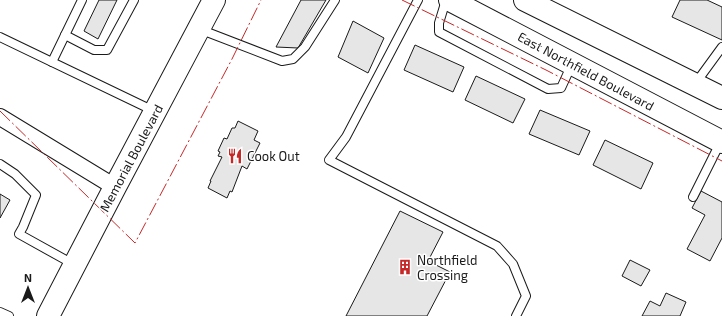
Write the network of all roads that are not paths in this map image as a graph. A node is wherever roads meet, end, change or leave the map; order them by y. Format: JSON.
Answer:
{"nodes":[{"id":1,"x":82,"y":0,"type":"edge"},
{"id":2,"x":134,"y":0,"type":"edge"},
{"id":3,"x":227,"y":0,"type":"edge"},
{"id":4,"x":335,"y":0,"type":"edge"},
{"id":5,"x":418,"y":0,"type":"edge"},
{"id":6,"x":446,"y":0,"type":"edge"},
{"id":7,"x":450,"y":0,"type":"edge"},
{"id":8,"x":525,"y":0,"type":"edge"},
{"id":9,"x":207,"y":10,"type":"edge"},
{"id":10,"x":65,"y":35,"type":"junction"},
{"id":11,"x":0,"y":37,"type":"edge"},
{"id":12,"x":722,"y":47,"type":"edge"},
{"id":13,"x":52,"y":62,"type":"junction"},
{"id":14,"x":572,"y":64,"type":"junction"},
{"id":15,"x":694,"y":84,"type":"junction"},
{"id":16,"x":722,"y":98,"type":"edge"},
{"id":17,"x":155,"y":112,"type":"junction"},
{"id":18,"x":0,"y":117,"type":"edge"},
{"id":19,"x":721,"y":142,"type":"edge"},
{"id":20,"x":0,"y":164,"type":"edge"},
{"id":21,"x":115,"y":187,"type":"junction"},
{"id":22,"x":693,"y":196,"type":"dead end"},
{"id":23,"x":75,"y":264,"type":"junction"},
{"id":24,"x":0,"y":312,"type":"edge"},
{"id":25,"x":9,"y":316,"type":"edge"},
{"id":26,"x":48,"y":316,"type":"edge"},
{"id":27,"x":516,"y":316,"type":"edge"}],
"edges":[{"from":1,"to":10,"type":"lane"},
{"from":2,"to":10,"type":"lane"},
{"from":3,"to":9,"type":"main road"},
{"from":4,"to":9,"type":"lane"},
{"from":5,"to":27,"type":"lane"},
{"from":6,"to":14,"type":"lane"},
{"from":7,"to":14,"type":"main road","name":"East Northfield Boulevard"},
{"from":8,"to":15,"type":"main road"},
{"from":9,"to":17,"type":"main road","name":"Memorial Boulevard"},
{"from":10,"to":13,"type":"lane"},
{"from":11,"to":13,"type":"lane"},
{"from":12,"to":15,"type":"lane"},
{"from":13,"to":17,"type":"lane"},
{"from":14,"to":19,"type":"main road","name":"East Northfield Boulevard"},
{"from":15,"to":16,"type":"main road"},
{"from":17,"to":21,"type":"main road","name":"Memorial Boulevard"},
{"from":18,"to":21,"type":"street"},
{"from":19,"to":22,"type":"lane"},
{"from":20,"to":23,"type":"lane"},
{"from":21,"to":23,"type":"main road","name":"Memorial Boulevard"},
{"from":23,"to":26,"type":"main road","name":"Memorial Boulevard"},
{"from":24,"to":25,"type":"lane"}]}
